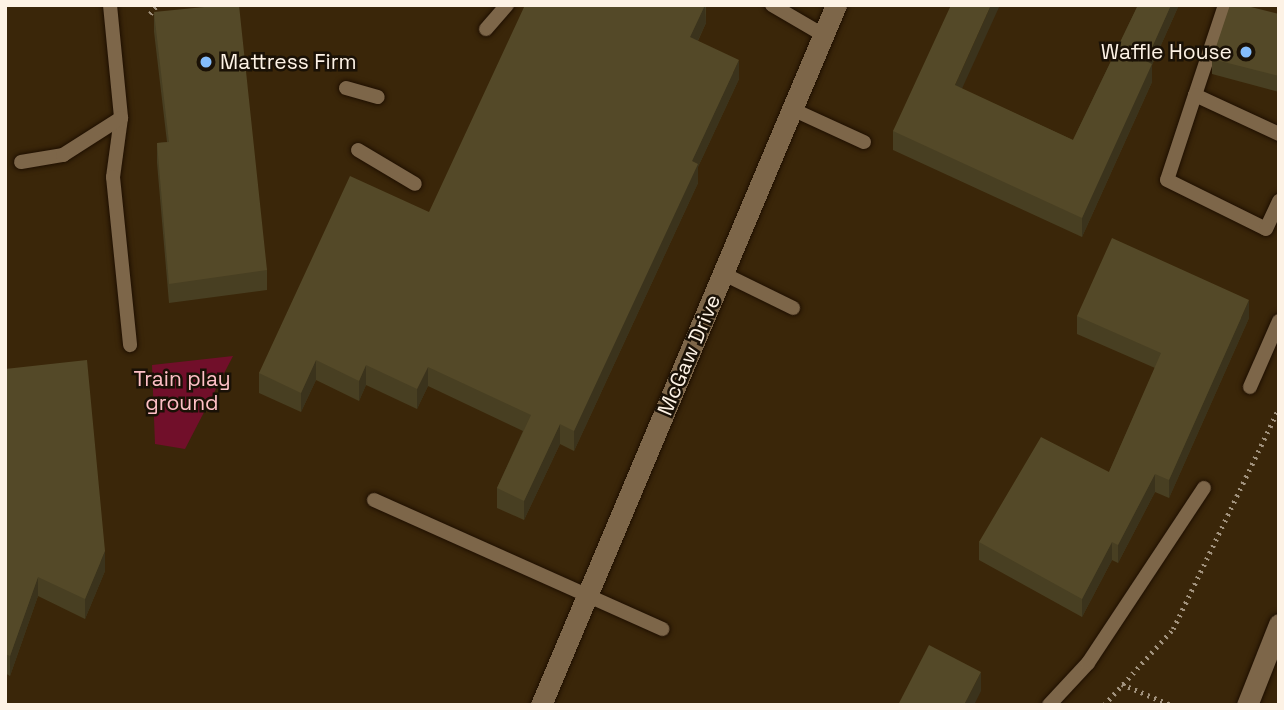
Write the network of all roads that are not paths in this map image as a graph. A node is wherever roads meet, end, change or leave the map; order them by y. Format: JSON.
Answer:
{"nodes":[{"id":1,"x":110,"y":5,"type":"edge"},
{"id":2,"x":507,"y":5,"type":"edge"},
{"id":3,"x":772,"y":5,"type":"edge"},
{"id":4,"x":836,"y":5,"type":"edge"},
{"id":5,"x":1225,"y":5,"type":"edge"},
{"id":6,"x":486,"y":29,"type":"dead end"},
{"id":7,"x":825,"y":36,"type":"junction"},
{"id":8,"x":346,"y":88,"type":"dead end"},
{"id":9,"x":1195,"y":95,"type":"junction"},
{"id":10,"x":378,"y":97,"type":"dead end"},
{"id":11,"x":794,"y":110,"type":"junction"},
{"id":12,"x":121,"y":118,"type":"junction"},
{"id":13,"x":1279,"y":134,"type":"edge"},
{"id":14,"x":864,"y":142,"type":"dead end"},
{"id":15,"x":358,"y":150,"type":"dead end"},
{"id":16,"x":21,"y":162,"type":"dead end"},
{"id":17,"x":415,"y":184,"type":"dead end"},
{"id":18,"x":1279,"y":201,"type":"edge"},
{"id":19,"x":724,"y":274,"type":"junction"},
{"id":20,"x":793,"y":308,"type":"dead end"},
{"id":21,"x":1279,"y":321,"type":"edge"},
{"id":22,"x":130,"y":345,"type":"dead end"},
{"id":23,"x":1250,"y":387,"type":"dead end"},
{"id":24,"x":1204,"y":488,"type":"dead end"},
{"id":25,"x":374,"y":500,"type":"dead end"},
{"id":26,"x":588,"y":594,"type":"junction"},
{"id":27,"x":1279,"y":624,"type":"edge"},
{"id":28,"x":663,"y":629,"type":"dead end"},
{"id":29,"x":541,"y":705,"type":"edge"},
{"id":30,"x":1049,"y":705,"type":"edge"},
{"id":31,"x":1247,"y":705,"type":"edge"}],
"edges":[{"from":1,"to":12,"type":"lane"},
{"from":2,"to":6,"type":"lane"},
{"from":3,"to":7,"type":"lane"},
{"from":4,"to":7,"type":"street","name":"McGaw Drive"},
{"from":5,"to":9,"type":"lane"},
{"from":7,"to":11,"type":"street","name":"McGaw Drive"},
{"from":8,"to":10,"type":"lane"},
{"from":9,"to":13,"type":"lane"},
{"from":9,"to":18,"type":"lane"},
{"from":11,"to":14,"type":"lane"},
{"from":11,"to":19,"type":"street","name":"McGaw Drive"},
{"from":12,"to":16,"type":"lane"},
{"from":12,"to":22,"type":"lane"},
{"from":15,"to":17,"type":"lane"},
{"from":19,"to":20,"type":"lane"},
{"from":19,"to":26,"type":"street","name":"McGaw Drive"},
{"from":21,"to":23,"type":"lane"},
{"from":24,"to":30,"type":"lane"},
{"from":25,"to":26,"type":"lane"},
{"from":26,"to":28,"type":"lane"},
{"from":26,"to":29,"type":"street","name":"McGaw Drive"},
{"from":27,"to":31,"type":"street"}]}
